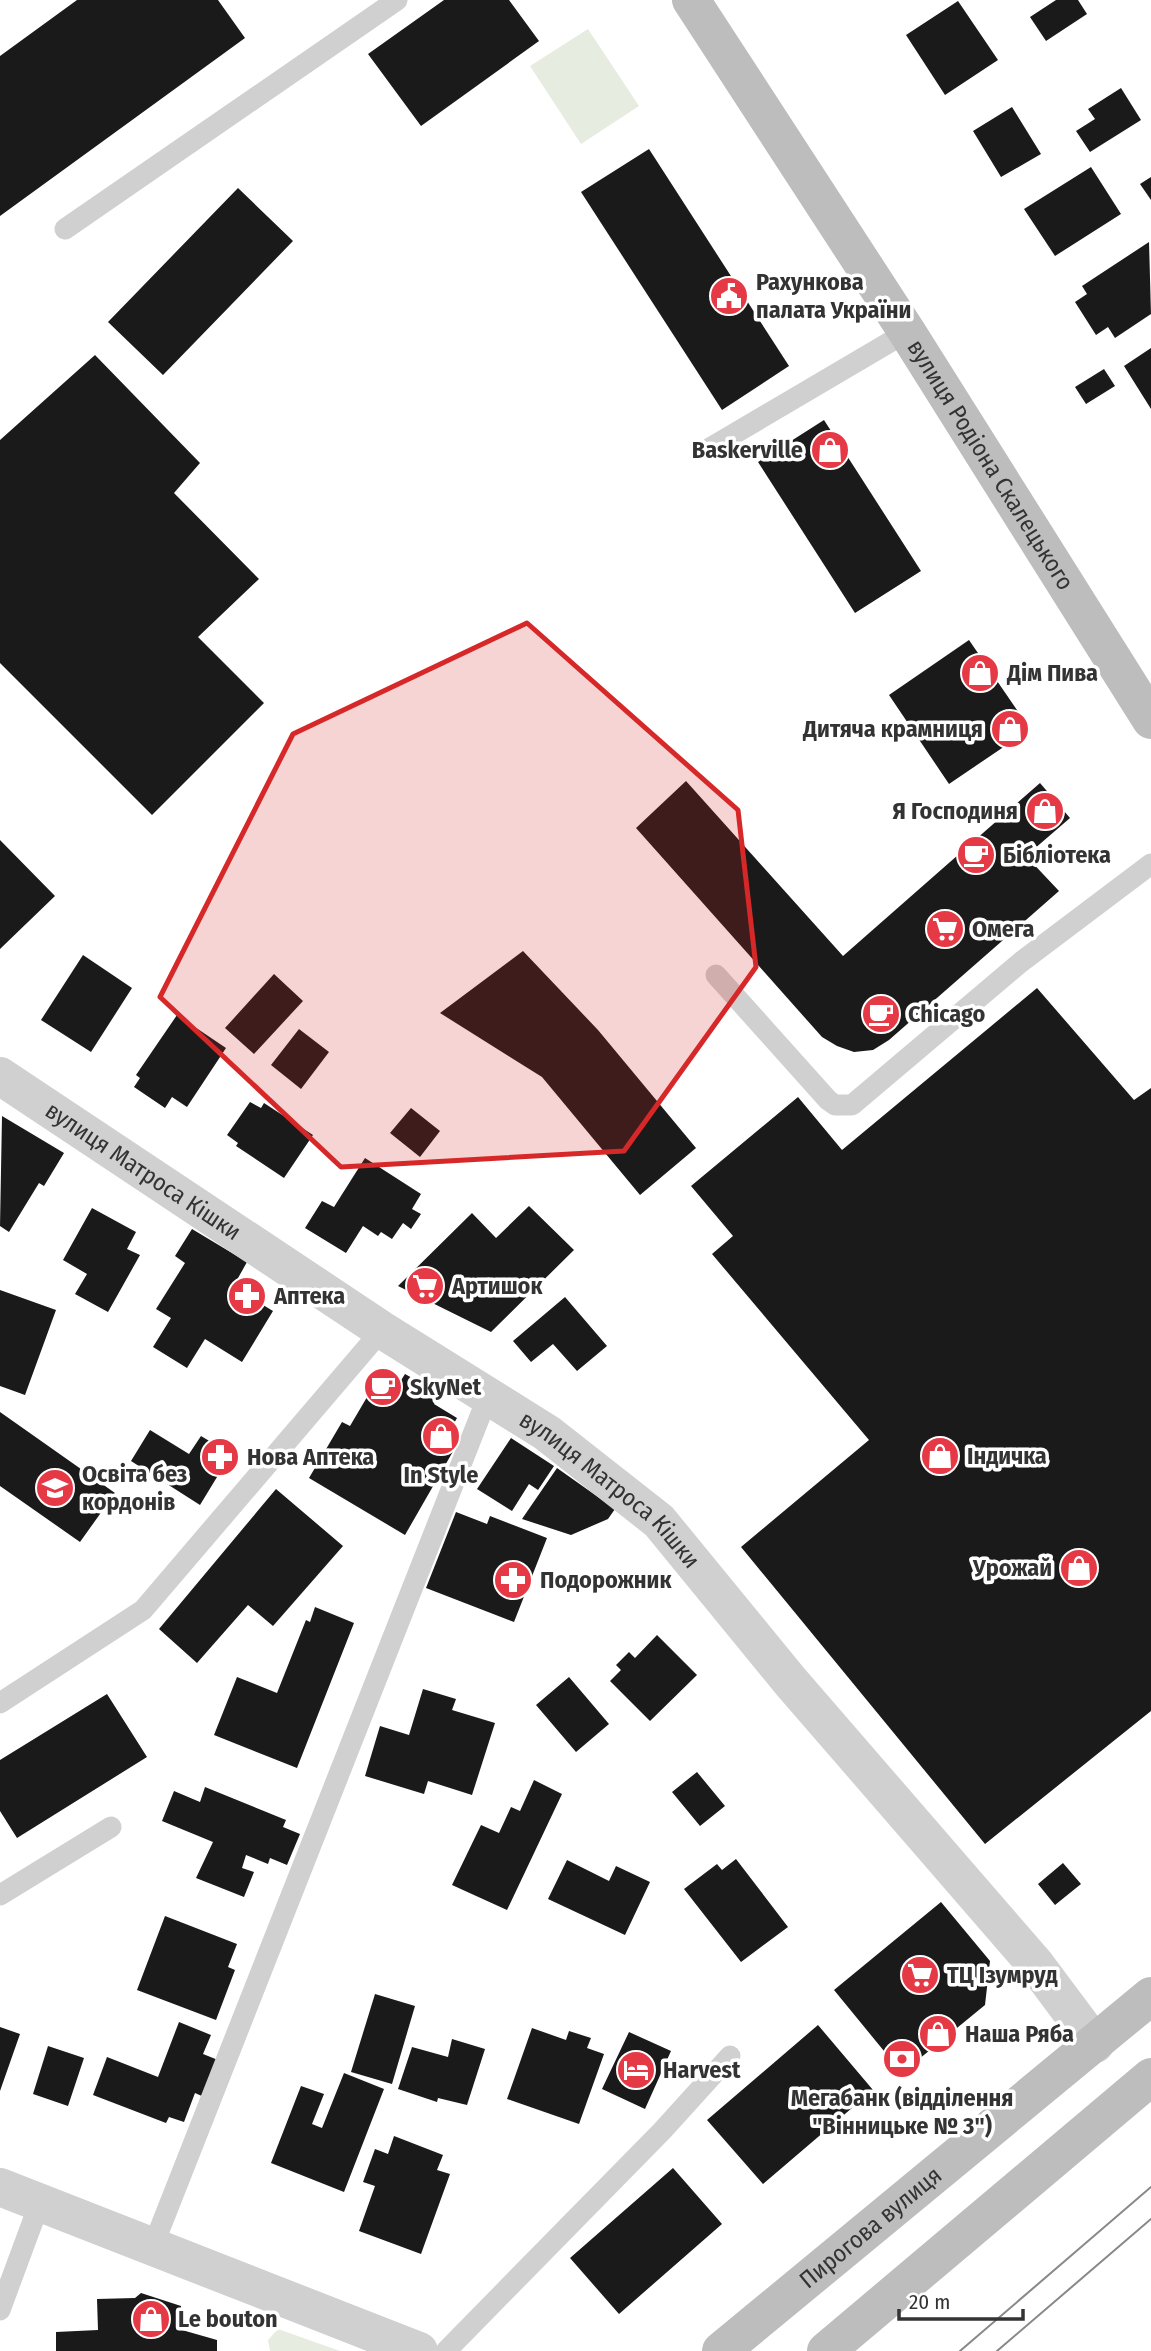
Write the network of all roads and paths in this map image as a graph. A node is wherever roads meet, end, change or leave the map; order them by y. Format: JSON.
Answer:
{"nodes":[{"id":1,"x":397,"y":0,"type":"edge"},
{"id":2,"x":691,"y":0,"type":"edge"},
{"id":3,"x":65,"y":229,"type":"dead end"},
{"id":4,"x":907,"y":331,"type":"junction"},
{"id":5,"x":710,"y":447,"type":"dead end"},
{"id":6,"x":1151,"y":720,"type":"edge"},
{"id":7,"x":1151,"y":864,"type":"edge"},
{"id":8,"x":716,"y":975,"type":"dead end"},
{"id":9,"x":0,"y":1076,"type":"edge"},
{"id":10,"x":383,"y":1330,"type":"junction"},
{"id":11,"x":488,"y":1396,"type":"junction"},
{"id":12,"x":0,"y":1703,"type":"edge"},
{"id":13,"x":111,"y":1827,"type":"dead end"},
{"id":14,"x":0,"y":1895,"type":"edge"},
{"id":15,"x":1151,"y":1997,"type":"edge"},
{"id":16,"x":1095,"y":2044,"type":"junction"},
{"id":17,"x":730,"y":2056,"type":"dead end"},
{"id":18,"x":1151,"y":2077,"type":"edge"},
{"id":19,"x":0,"y":2187,"type":"edge"},
{"id":20,"x":40,"y":2202,"type":"junction"},
{"id":21,"x":153,"y":2246,"type":"junction"},
{"id":22,"x":0,"y":2309,"type":"edge"},
{"id":23,"x":419,"y":2351,"type":"edge"},
{"id":24,"x":446,"y":2351,"type":"edge"},
{"id":25,"x":721,"y":2351,"type":"edge"},
{"id":26,"x":826,"y":2351,"type":"edge"}],
"edges":[{"from":1,"to":3,"type":"lane"},
{"from":2,"to":4,"type":"main road","name":"вулиця Родіона Скалецького"},
{"from":4,"to":5,"type":"lane"},
{"from":4,"to":6,"type":"main road","name":"вулиця Родіона Скалецького"},
{"from":7,"to":8,"type":"lane"},
{"from":9,"to":10,"type":"street","name":"вулиця Матроса Кішки"},
{"from":10,"to":11,"type":"street","name":"вулиця Матроса Кішки"},
{"from":10,"to":12,"type":"lane"},
{"from":11,"to":16,"type":"street","name":"вулиця Матроса Кішки"},
{"from":11,"to":21,"type":"lane"},
{"from":13,"to":14,"type":"lane"},
{"from":15,"to":16,"type":"main road","name":"Пирогова вулиця"},
{"from":16,"to":25,"type":"main road","name":"Пирогова вулиця"},
{"from":17,"to":24,"type":"lane"},
{"from":18,"to":26,"type":"main road"},
{"from":19,"to":20,"type":"street"},
{"from":20,"to":21,"type":"street"},
{"from":20,"to":22,"type":"lane"},
{"from":21,"to":23,"type":"street"}]}
